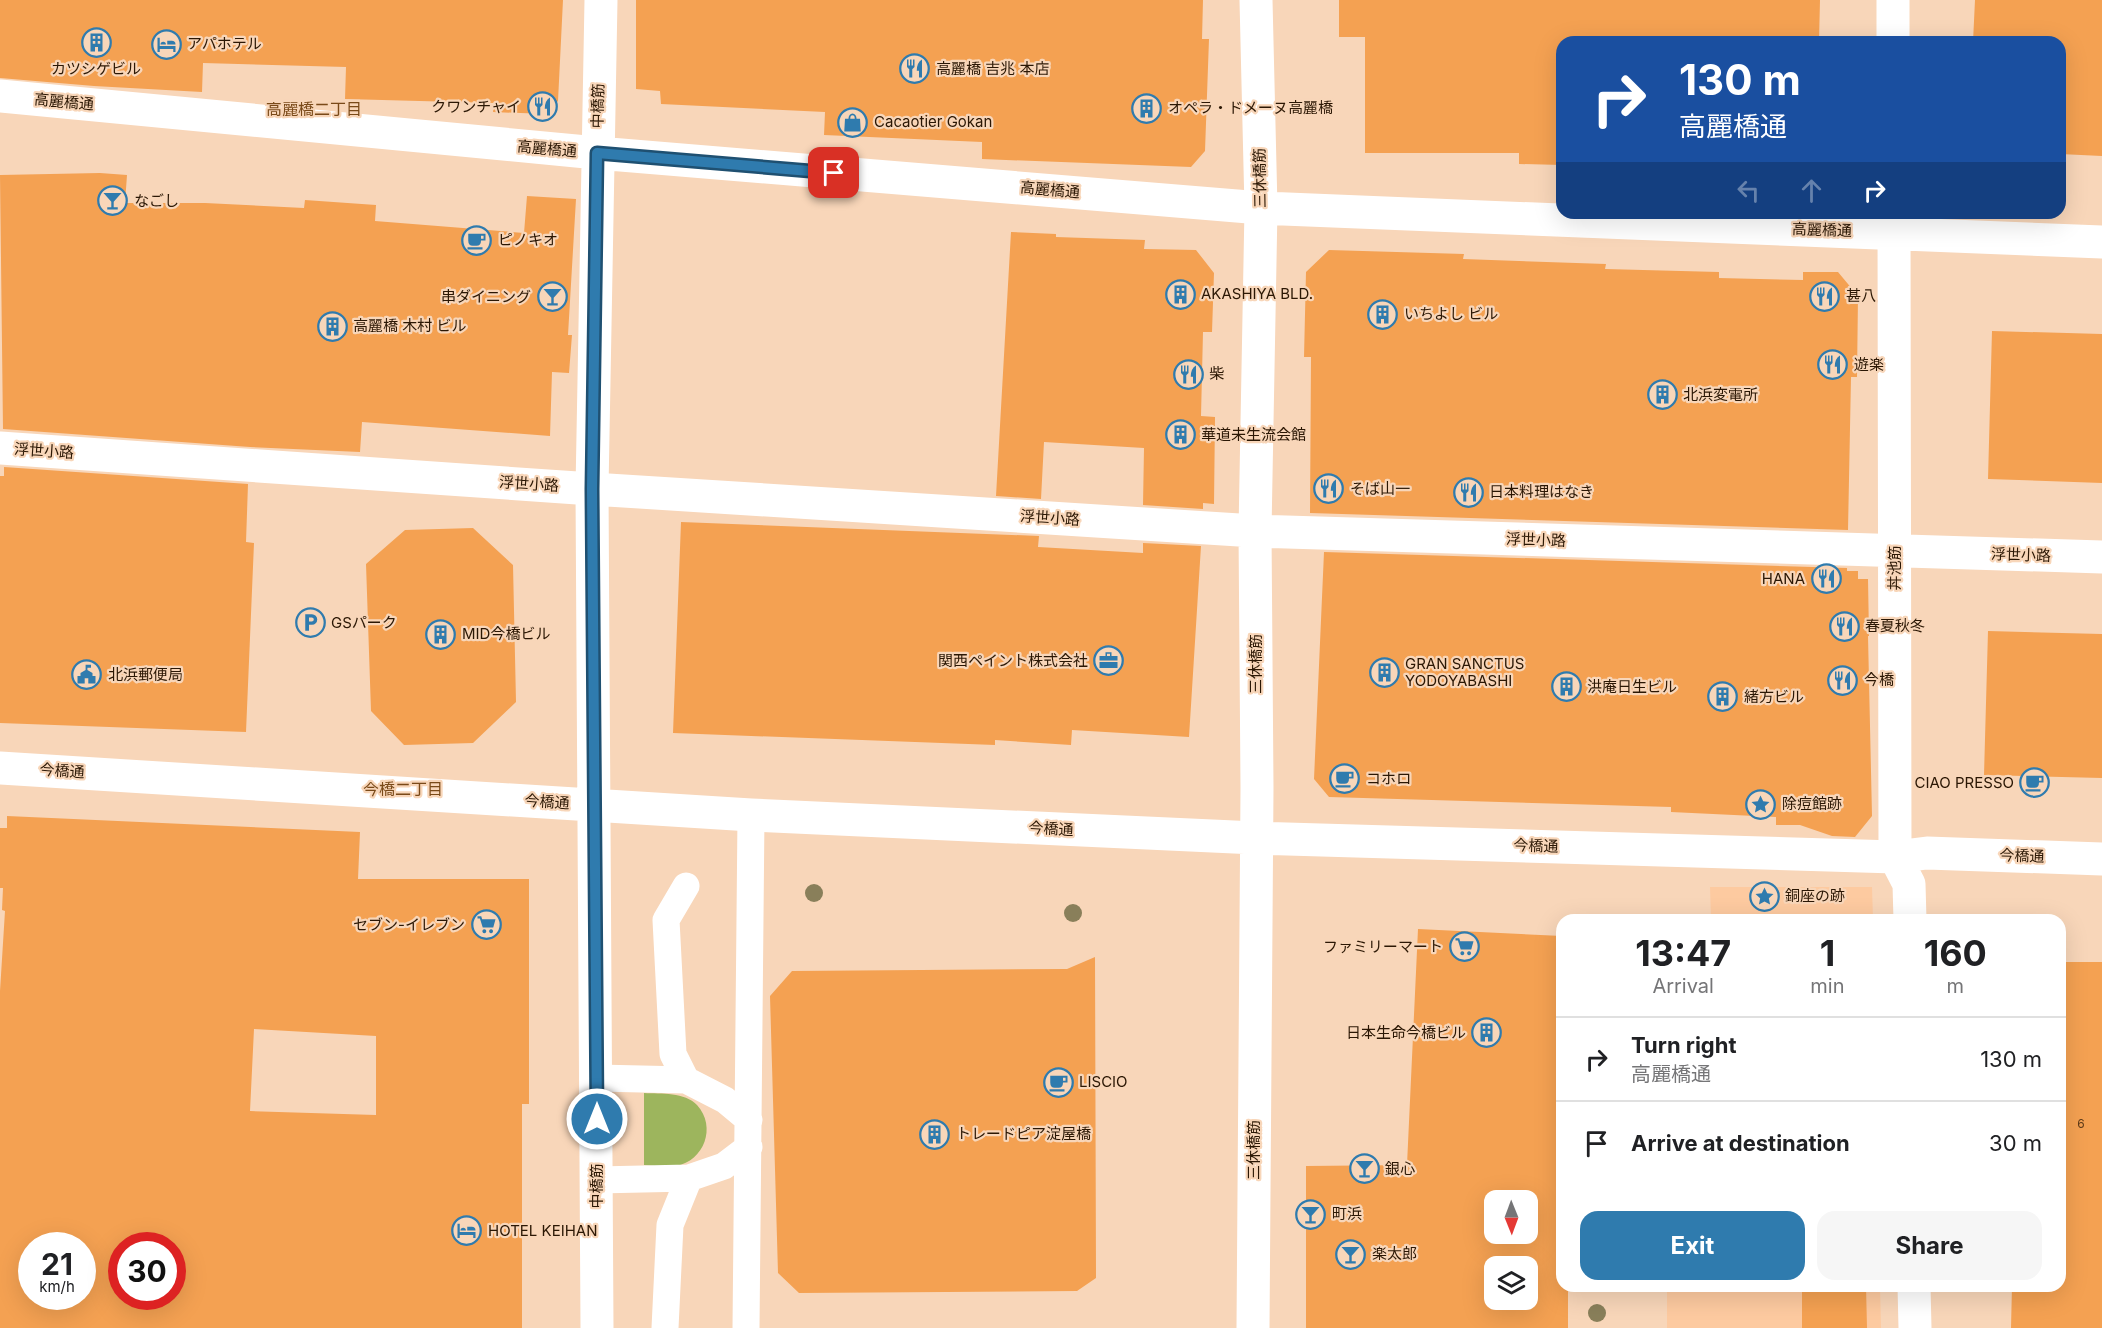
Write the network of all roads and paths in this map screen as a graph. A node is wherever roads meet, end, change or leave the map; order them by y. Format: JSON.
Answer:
{"nodes":[{"id":1,"x":601,"y":0,"type":"edge"},
{"id":2,"x":1256,"y":0,"type":"edge"},
{"id":3,"x":1893,"y":0,"type":"edge"},
{"id":4,"x":1893,"y":36,"type":"edge"},
{"id":5,"x":0,"y":96,"type":"edge"},
{"id":6,"x":597,"y":153,"type":"junction"},
{"id":7,"x":1261,"y":208,"type":"junction"},
{"id":8,"x":1556,"y":215,"type":"edge"},
{"id":9,"x":1725,"y":219,"type":"edge"},
{"id":10,"x":1894,"y":223,"type":"edge"},
{"id":11,"x":2102,"y":242,"type":"edge"},
{"id":12,"x":0,"y":448,"type":"edge"},
{"id":13,"x":592,"y":489,"type":"junction"},
{"id":14,"x":1255,"y":531,"type":"junction"},
{"id":15,"x":1895,"y":551,"type":"junction"},
{"id":16,"x":2102,"y":557,"type":"edge"},
{"id":17,"x":0,"y":768,"type":"edge"},
{"id":18,"x":596,"y":805,"type":"junction"},
{"id":19,"x":751,"y":815,"type":"junction"},
{"id":20,"x":1256,"y":838,"type":"junction"},
{"id":21,"x":1895,"y":857,"type":"junction"},
{"id":22,"x":2102,"y":859,"type":"edge"},
{"id":23,"x":686,"y":886,"type":"dead end"},
{"id":24,"x":1910,"y":914,"type":"edge"},
{"id":25,"x":597,"y":1078,"type":"junction"},
{"id":26,"x":686,"y":1080,"type":"junction"},
{"id":27,"x":749,"y":1120,"type":"junction"},
{"id":28,"x":749,"y":1147,"type":"junction"},
{"id":29,"x":689,"y":1178,"type":"junction"},
{"id":30,"x":597,"y":1180,"type":"junction"},
{"id":31,"x":1914,"y":1292,"type":"edge"},
{"id":32,"x":597,"y":1328,"type":"edge"},
{"id":33,"x":665,"y":1328,"type":"edge"},
{"id":34,"x":746,"y":1328,"type":"edge"},
{"id":35,"x":1253,"y":1328,"type":"edge"},
{"id":36,"x":1915,"y":1328,"type":"edge"}],
"edges":[{"from":1,"to":6,"type":"street","name":"中橋筋"},
{"from":2,"to":7,"type":"street","name":"三休橋筋"},
{"from":3,"to":4,"type":"street"},
{"from":5,"to":6,"type":"street","name":"高麗橋通"},
{"from":6,"to":7,"type":"street","name":"高麗橋通"},
{"from":6,"to":13,"type":"street","name":"中橋筋"},
{"from":7,"to":8,"type":"street","name":"高麗橋通"},
{"from":7,"to":14,"type":"street","name":"三休橋筋"},
{"from":9,"to":10,"type":"street","name":"高麗橋通"},
{"from":10,"to":11,"type":"street","name":"高麗橋通"},
{"from":10,"to":15,"type":"street","name":"丼池筋"},
{"from":12,"to":13,"type":"street","name":"浮世小路"},
{"from":13,"to":14,"type":"street","name":"浮世小路"},
{"from":13,"to":18,"type":"street","name":"中橋筋"},
{"from":14,"to":15,"type":"street","name":"浮世小路"},
{"from":14,"to":20,"type":"street","name":"三休橋筋"},
{"from":15,"to":16,"type":"street","name":"浮世小路"},
{"from":15,"to":21,"type":"street","name":"丼池筋"},
{"from":17,"to":18,"type":"street","name":"今橋通"},
{"from":18,"to":19,"type":"street","name":"今橋通"},
{"from":18,"to":25,"type":"street","name":"中橋筋"},
{"from":19,"to":20,"type":"street","name":"今橋通"},
{"from":19,"to":27,"type":"lane"},
{"from":20,"to":21,"type":"street","name":"今橋通"},
{"from":20,"to":35,"type":"street","name":"三休橋筋"},
{"from":21,"to":22,"type":"street","name":"今橋通"},
{"from":21,"to":24,"type":"street","name":"丼池筋"},
{"from":23,"to":26,"type":"lane"},
{"from":25,"to":26,"type":"lane"},
{"from":25,"to":30,"type":"street","name":"中橋筋"},
{"from":26,"to":27,"type":"lane"},
{"from":27,"to":28,"type":"lane"},
{"from":28,"to":29,"type":"lane"},
{"from":28,"to":34,"type":"lane"},
{"from":29,"to":30,"type":"lane"},
{"from":29,"to":33,"type":"lane"},
{"from":30,"to":32,"type":"street","name":"中橋筋"},
{"from":31,"to":36,"type":"street"}]}
